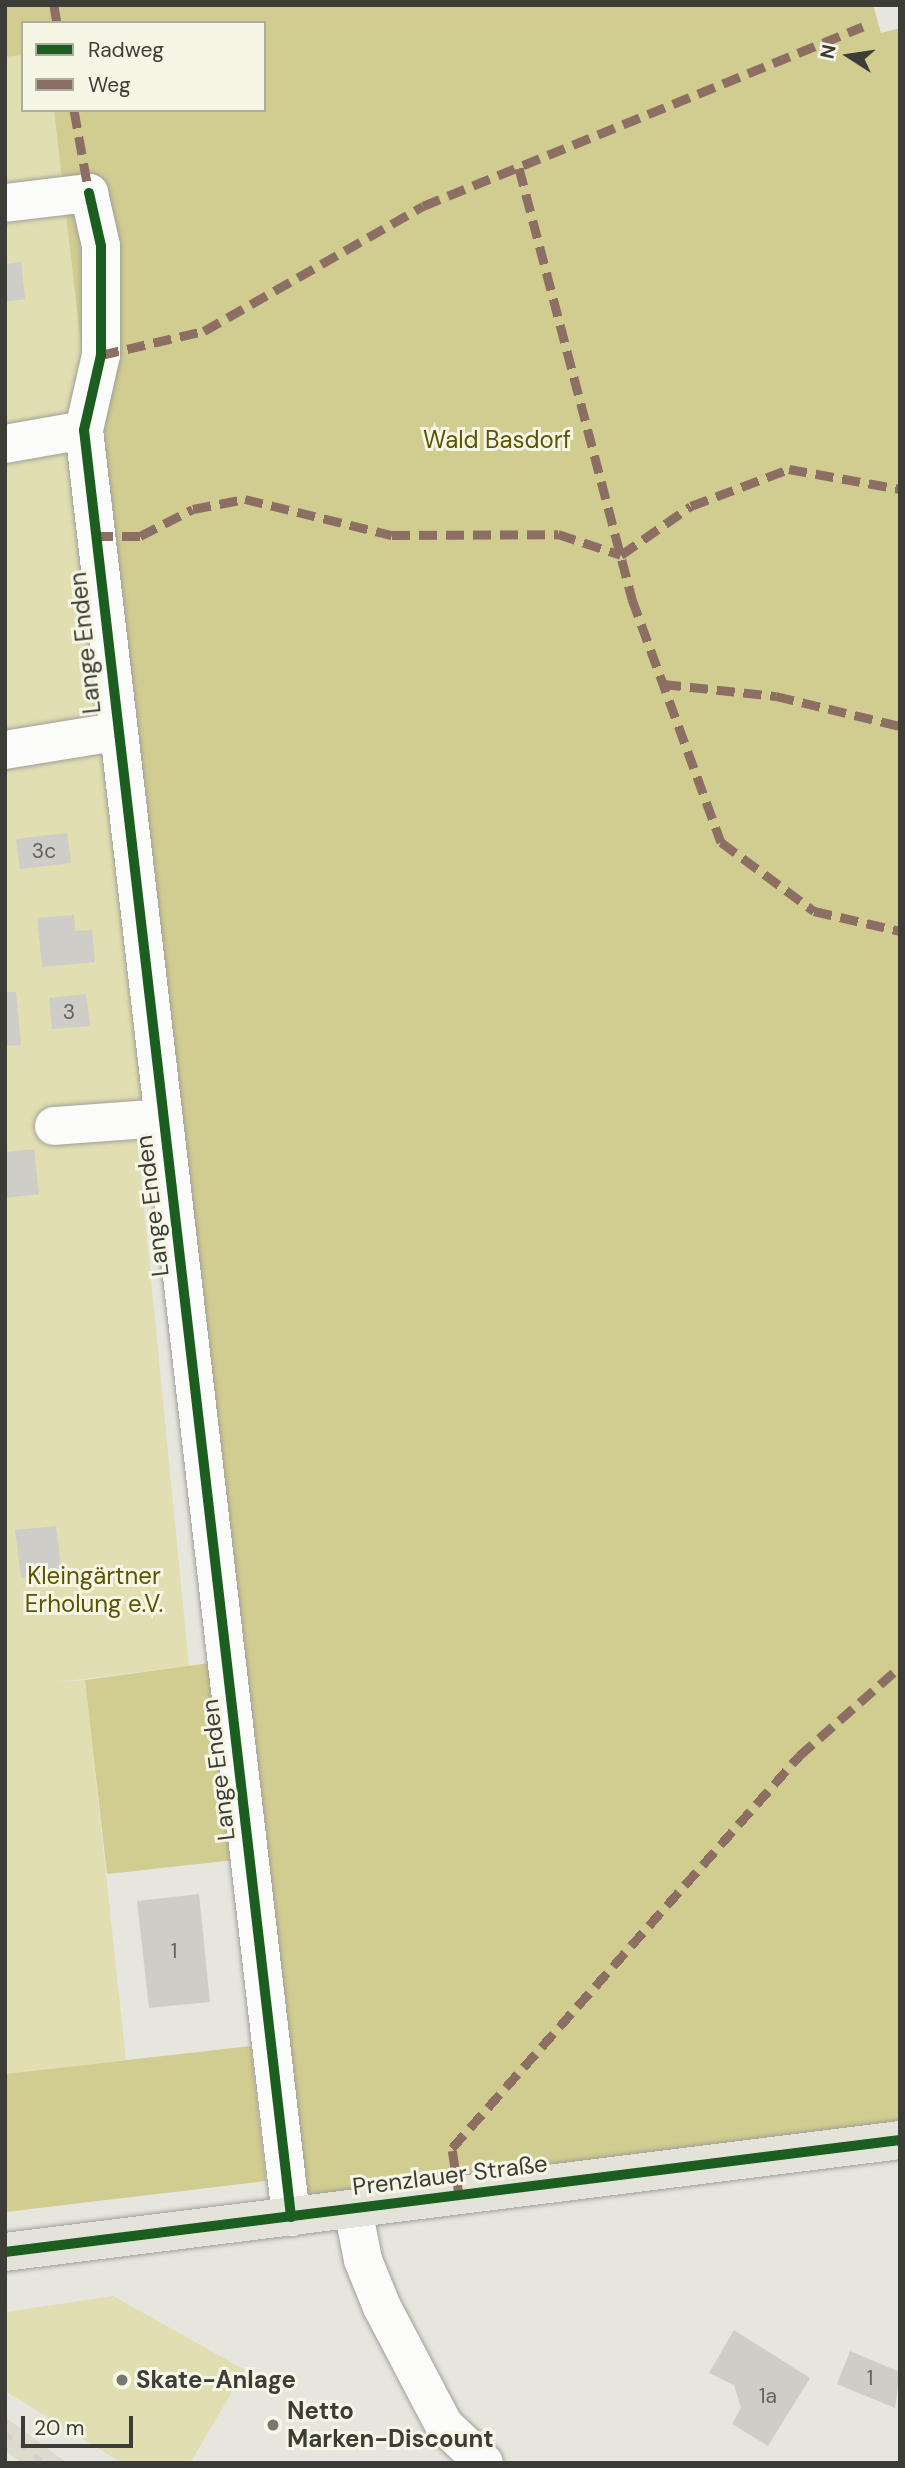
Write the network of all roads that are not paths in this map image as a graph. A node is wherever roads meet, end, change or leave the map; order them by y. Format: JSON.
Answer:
{"nodes":[{"id":1,"x":5,"y":203,"type":"edge"},
{"id":2,"x":84,"y":430,"type":"junction"},
{"id":3,"x":5,"y":444,"type":"edge"},
{"id":4,"x":115,"y":732,"type":"junction"},
{"id":5,"x":5,"y":750,"type":"edge"},
{"id":6,"x":163,"y":1118,"type":"junction"},
{"id":7,"x":54,"y":1126,"type":"dead end"},
{"id":8,"x":900,"y":2140,"type":"edge"},
{"id":9,"x":353,"y":2209,"type":"junction"},
{"id":10,"x":291,"y":2217,"type":"junction"},
{"id":11,"x":5,"y":2252,"type":"edge"},
{"id":12,"x":484,"y":2463,"type":"edge"}],
"edges":[{"from":1,"to":2,"type":"street","name":"Lange Enden"},
{"from":2,"to":3,"type":"street"},
{"from":2,"to":4,"type":"street","name":"Lange Enden"},
{"from":4,"to":5,"type":"street","name":"Lange Enden"},
{"from":4,"to":6,"type":"street","name":"Lange Enden"},
{"from":6,"to":7,"type":"street","name":"Lange Enden"},
{"from":6,"to":10,"type":"street","name":"Lange Enden"},
{"from":8,"to":9,"type":"main road","name":"Prenzlauer Straße"},
{"from":9,"to":10,"type":"main road","name":"Prenzlauer Straße"},
{"from":9,"to":12,"type":"street"},
{"from":10,"to":11,"type":"main road","name":"Prenzlauer Straße"}]}
